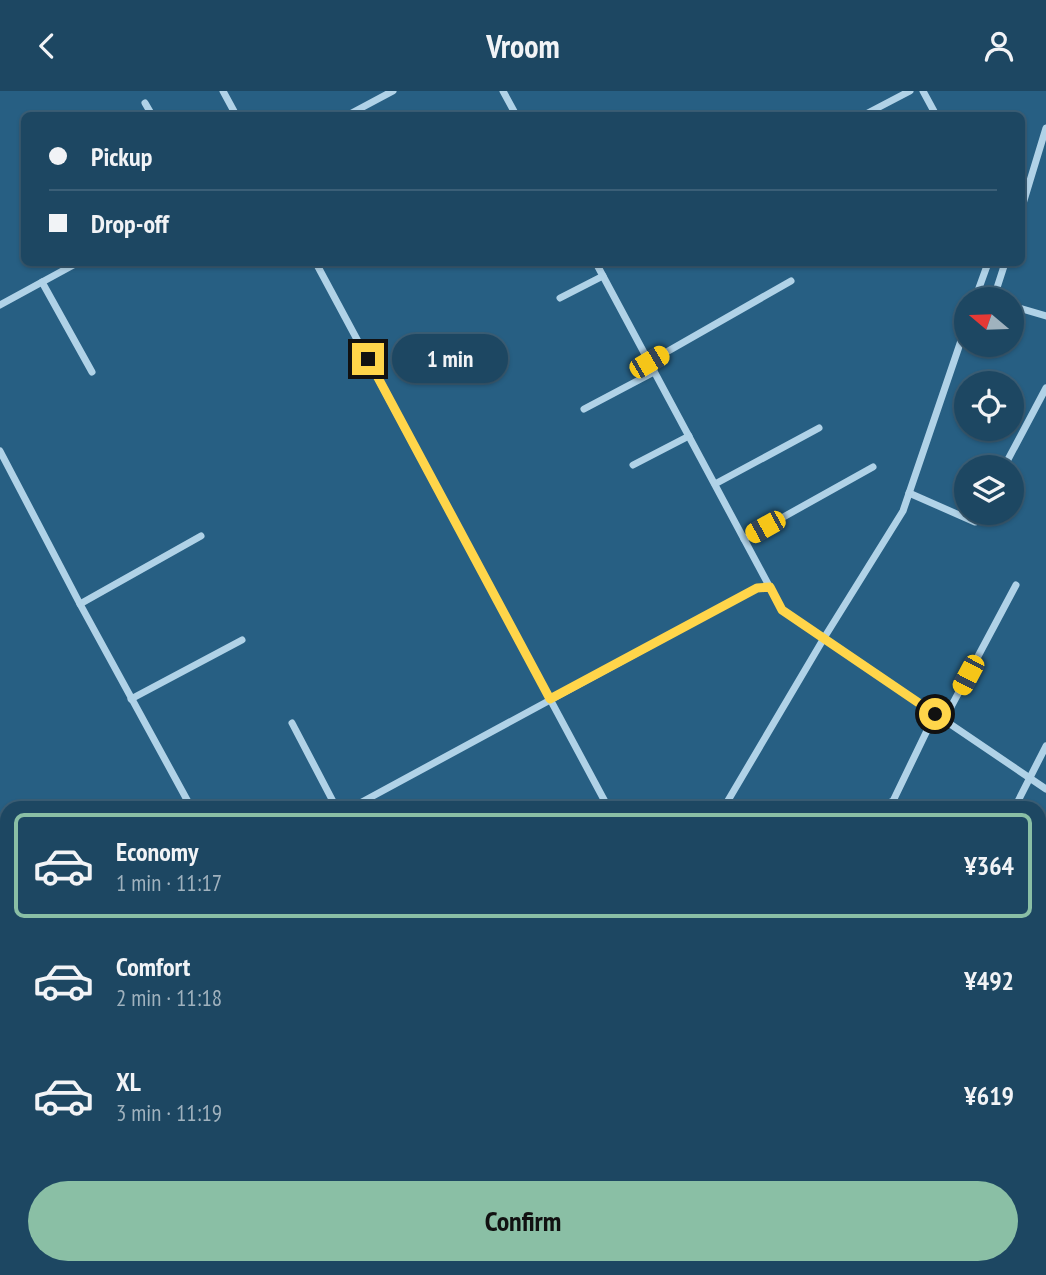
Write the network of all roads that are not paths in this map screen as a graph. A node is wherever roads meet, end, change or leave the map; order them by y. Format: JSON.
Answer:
{"nodes":[{"id":1,"x":223,"y":91,"type":"edge"},
{"id":2,"x":393,"y":91,"type":"edge"},
{"id":3,"x":503,"y":91,"type":"edge"},
{"id":4,"x":910,"y":91,"type":"edge"},
{"id":5,"x":923,"y":91,"type":"edge"},
{"id":6,"x":145,"y":103,"type":"dead end"},
{"id":7,"x":150,"y":112,"type":"edge"},
{"id":8,"x":234,"y":112,"type":"edge"},
{"id":9,"x":354,"y":112,"type":"edge"},
{"id":10,"x":514,"y":112,"type":"edge"},
{"id":11,"x":870,"y":112,"type":"edge"},
{"id":12,"x":934,"y":112,"type":"edge"},
{"id":13,"x":1046,"y":128,"type":"edge"},
{"id":14,"x":1025,"y":197,"type":"edge"},
{"id":15,"x":71,"y":266,"type":"edge"},
{"id":16,"x":318,"y":266,"type":"edge"},
{"id":17,"x":598,"y":266,"type":"edge"},
{"id":18,"x":987,"y":266,"type":"edge"},
{"id":19,"x":1004,"y":266,"type":"edge"},
{"id":20,"x":603,"y":276,"type":"junction"},
{"id":21,"x":791,"y":281,"type":"dead end"},
{"id":22,"x":42,"y":282,"type":"junction"},
{"id":23,"x":979,"y":287,"type":"edge"},
{"id":24,"x":997,"y":287,"type":"edge"},
{"id":25,"x":560,"y":298,"type":"dead end"},
{"id":26,"x":0,"y":305,"type":"edge"},
{"id":27,"x":1024,"y":310,"type":"edge"},
{"id":28,"x":1046,"y":316,"type":"edge"},
{"id":29,"x":955,"y":357,"type":"edge"},
{"id":30,"x":649,"y":362,"type":"junction"},
{"id":31,"x":92,"y":372,"type":"dead end"},
{"id":32,"x":654,"y":372,"type":"junction"},
{"id":33,"x":1046,"y":388,"type":"edge"},
{"id":34,"x":584,"y":409,"type":"dead end"},
{"id":35,"x":819,"y":428,"type":"dead end"},
{"id":36,"x":689,"y":436,"type":"junction"},
{"id":37,"x":0,"y":451,"type":"edge"},
{"id":38,"x":1010,"y":455,"type":"edge"},
{"id":39,"x":633,"y":465,"type":"dead end"},
{"id":40,"x":873,"y":467,"type":"dead end"},
{"id":41,"x":715,"y":484,"type":"junction"},
{"id":42,"x":909,"y":493,"type":"junction"},
{"id":43,"x":954,"y":513,"type":"edge"},
{"id":44,"x":201,"y":536,"type":"dead end"},
{"id":45,"x":744,"y":539,"type":"junction"},
{"id":46,"x":1016,"y":585,"type":"dead end"},
{"id":47,"x":770,"y":587,"type":"junction"},
{"id":48,"x":80,"y":604,"type":"junction"},
{"id":49,"x":824,"y":638,"type":"junction"},
{"id":50,"x":242,"y":640,"type":"dead end"},
{"id":51,"x":131,"y":699,"type":"junction"},
{"id":52,"x":550,"y":699,"type":"junction"},
{"id":53,"x":935,"y":714,"type":"junction"},
{"id":54,"x":944,"y":720,"type":"junction"},
{"id":55,"x":292,"y":723,"type":"dead end"},
{"id":56,"x":1046,"y":746,"type":"edge"},
{"id":57,"x":1029,"y":777,"type":"junction"},
{"id":58,"x":1046,"y":789,"type":"edge"},
{"id":59,"x":188,"y":801,"type":"edge"},
{"id":60,"x":333,"y":801,"type":"edge"},
{"id":61,"x":364,"y":801,"type":"edge"},
{"id":62,"x":605,"y":801,"type":"edge"},
{"id":63,"x":728,"y":801,"type":"edge"},
{"id":64,"x":891,"y":801,"type":"edge"},
{"id":65,"x":1018,"y":801,"type":"edge"}],
"edges":[{"from":1,"to":8,"type":"street"},
{"from":2,"to":9,"type":"street"},
{"from":3,"to":10,"type":"street"},
{"from":4,"to":11,"type":"street"},
{"from":5,"to":12,"type":"street"},
{"from":6,"to":7,"type":"street"},
{"from":13,"to":14,"type":"street"},
{"from":15,"to":22,"type":"street"},
{"from":16,"to":52,"type":"street"},
{"from":17,"to":20,"type":"street"},
{"from":18,"to":23,"type":"street"},
{"from":19,"to":24,"type":"street"},
{"from":20,"to":25,"type":"street"},
{"from":20,"to":30,"type":"street"},
{"from":21,"to":30,"type":"street"},
{"from":22,"to":26,"type":"street"},
{"from":22,"to":31,"type":"street"},
{"from":27,"to":28,"type":"street"},
{"from":29,"to":42,"type":"street"},
{"from":30,"to":32,"type":"street"},
{"from":32,"to":34,"type":"street"},
{"from":32,"to":36,"type":"street"},
{"from":33,"to":38,"type":"street"},
{"from":35,"to":41,"type":"street"},
{"from":36,"to":39,"type":"street"},
{"from":36,"to":41,"type":"street"},
{"from":37,"to":48,"type":"street"},
{"from":40,"to":45,"type":"street"},
{"from":41,"to":45,"type":"street"},
{"from":42,"to":43,"type":"street"},
{"from":42,"to":49,"type":"street"},
{"from":44,"to":48,"type":"street"},
{"from":45,"to":47,"type":"street"},
{"from":46,"to":54,"type":"street"},
{"from":47,"to":49,"type":"street"},
{"from":47,"to":52,"type":"street"},
{"from":48,"to":51,"type":"street"},
{"from":49,"to":53,"type":"street"},
{"from":49,"to":63,"type":"street"},
{"from":50,"to":51,"type":"street"},
{"from":51,"to":59,"type":"street"},
{"from":52,"to":61,"type":"street"},
{"from":52,"to":62,"type":"street"},
{"from":53,"to":54,"type":"street"},
{"from":53,"to":64,"type":"street"},
{"from":54,"to":57,"type":"street"},
{"from":55,"to":60,"type":"street"},
{"from":56,"to":57,"type":"street"},
{"from":57,"to":58,"type":"street"},
{"from":57,"to":65,"type":"street"}]}
